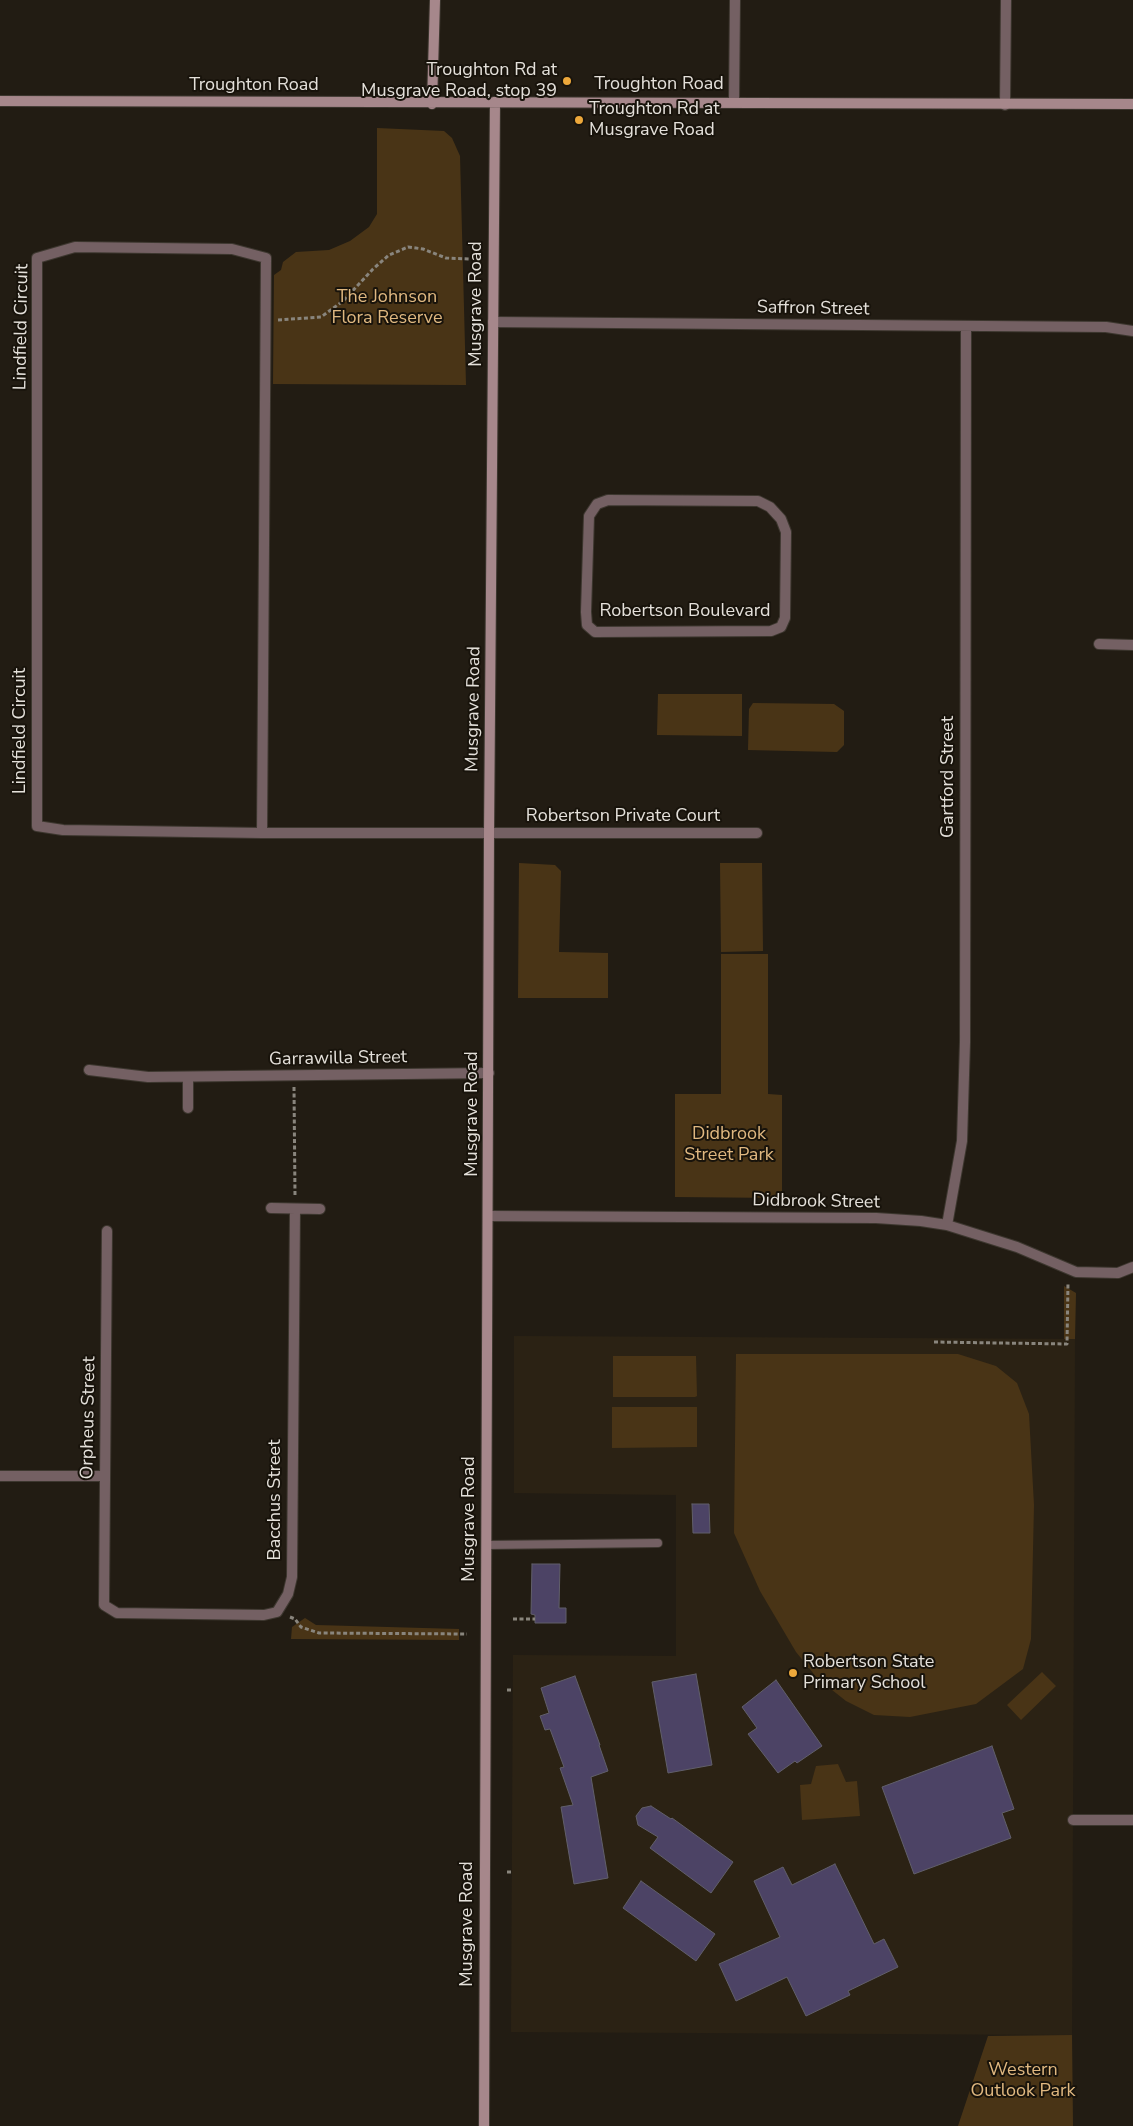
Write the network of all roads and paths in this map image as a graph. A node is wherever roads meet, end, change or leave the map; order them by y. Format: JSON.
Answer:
{"nodes":[{"id":1,"x":435,"y":0,"type":"edge"},
{"id":2,"x":735,"y":0,"type":"edge"},
{"id":3,"x":1006,"y":0,"type":"edge"},
{"id":4,"x":0,"y":101,"type":"edge"},
{"id":5,"x":495,"y":102,"type":"junction"},
{"id":6,"x":734,"y":102,"type":"junction"},
{"id":7,"x":432,"y":104,"type":"junction"},
{"id":8,"x":1005,"y":105,"type":"junction"},
{"id":9,"x":1133,"y":106,"type":"edge"},
{"id":10,"x":471,"y":259,"type":"dead end"},
{"id":11,"x":265,"y":320,"type":"junction"},
{"id":12,"x":493,"y":322,"type":"junction"},
{"id":13,"x":966,"y":327,"type":"junction"},
{"id":14,"x":1133,"y":331,"type":"edge"},
{"id":15,"x":587,"y":625,"type":"joint"},
{"id":16,"x":1099,"y":644,"type":"dead end"},
{"id":17,"x":1133,"y":645,"type":"edge"},
{"id":18,"x":756,"y":832,"type":"dead end"},
{"id":19,"x":262,"y":833,"type":"junction"},
{"id":20,"x":489,"y":834,"type":"junction"},
{"id":21,"x":89,"y":1070,"type":"dead end"},
{"id":22,"x":489,"y":1073,"type":"junction"},
{"id":23,"x":294,"y":1076,"type":"junction"},
{"id":24,"x":188,"y":1077,"type":"junction"},
{"id":25,"x":188,"y":1108,"type":"dead end"},
{"id":26,"x":271,"y":1208,"type":"dead end"},
{"id":27,"x":295,"y":1209,"type":"junction"},
{"id":28,"x":320,"y":1209,"type":"dead end"},
{"id":29,"x":488,"y":1216,"type":"junction"},
{"id":30,"x":947,"y":1225,"type":"junction"},
{"id":31,"x":107,"y":1231,"type":"dead end"},
{"id":32,"x":1133,"y":1267,"type":"edge"},
{"id":33,"x":1068,"y":1269,"type":"junction"},
{"id":34,"x":934,"y":1342,"type":"dead end"},
{"id":35,"x":0,"y":1476,"type":"edge"},
{"id":36,"x":104,"y":1476,"type":"junction"},
{"id":37,"x":658,"y":1543,"type":"dead end"},
{"id":38,"x":486,"y":1545,"type":"junction"},
{"id":39,"x":277,"y":1612,"type":"junction"},
{"id":40,"x":513,"y":1619,"type":"dead end"},
{"id":41,"x":535,"y":1619,"type":"dead end"},
{"id":42,"x":467,"y":1634,"type":"dead end"},
{"id":43,"x":507,"y":1690,"type":"dead end"},
{"id":44,"x":513,"y":1690,"type":"dead end"},
{"id":45,"x":1073,"y":1820,"type":"dead end"},
{"id":46,"x":1133,"y":1820,"type":"edge"},
{"id":47,"x":507,"y":1872,"type":"dead end"},
{"id":48,"x":512,"y":1872,"type":"dead end"},
{"id":49,"x":484,"y":2126,"type":"edge"}],
"edges":[{"from":1,"to":7,"type":"street"},
{"from":2,"to":6,"type":"street"},
{"from":3,"to":8,"type":"street"},
{"from":4,"to":7,"type":"street","name":"Troughton Road"},
{"from":5,"to":6,"type":"street","name":"Troughton Road"},
{"from":5,"to":7,"type":"street","name":"Troughton Road"},
{"from":5,"to":12,"type":"street","name":"Musgrave Road"},
{"from":6,"to":8,"type":"street","name":"Troughton Road"},
{"from":8,"to":9,"type":"street","name":"Troughton Road"},
{"from":10,"to":11,"type":"path"},
{"from":11,"to":19,"type":"street","name":"Lindfield Circuit"},
{"from":11,"to":19,"type":"street","name":"Lindfield Circuit"},
{"from":12,"to":13,"type":"street","name":"Saffron Street"},
{"from":12,"to":20,"type":"street","name":"Musgrave Road"},
{"from":13,"to":14,"type":"street","name":"Saffron Street"},
{"from":13,"to":30,"type":"street","name":"Gartford Street"},
{"from":15,"to":15,"type":"street","name":"Robertson Boulevard"},
{"from":16,"to":17,"type":"street"},
{"from":18,"to":20,"type":"street","name":"Robertson Private Court"},
{"from":19,"to":20,"type":"street","name":"Lindfield Circuit"},
{"from":20,"to":22,"type":"street","name":"Musgrave Road"},
{"from":21,"to":24,"type":"street","name":"Garrawilla Street"},
{"from":22,"to":23,"type":"street","name":"Garrawilla Street"},
{"from":22,"to":29,"type":"street","name":"Musgrave Road"},
{"from":23,"to":24,"type":"street","name":"Garrawilla Street"},
{"from":23,"to":27,"type":"path"},
{"from":24,"to":25,"type":"street"},
{"from":26,"to":27,"type":"street"},
{"from":27,"to":28,"type":"street"},
{"from":27,"to":39,"type":"street","name":"Bacchus Street"},
{"from":29,"to":30,"type":"street","name":"Didbrook Street"},
{"from":29,"to":38,"type":"street","name":"Musgrave Road"},
{"from":30,"to":33,"type":"street","name":"Didbrook Street"},
{"from":31,"to":36,"type":"street","name":"Orpheus Street"},
{"from":32,"to":33,"type":"street","name":"Didbrook Street"},
{"from":33,"to":34,"type":"path"},
{"from":35,"to":36,"type":"street"},
{"from":36,"to":39,"type":"street","name":"Orpheus Street"},
{"from":37,"to":38,"type":"lane"},
{"from":38,"to":49,"type":"street","name":"Musgrave Road"},
{"from":39,"to":42,"type":"path"},
{"from":40,"to":41,"type":"path"},
{"from":43,"to":44,"type":"path"},
{"from":45,"to":46,"type":"street"},
{"from":47,"to":48,"type":"path"}]}
